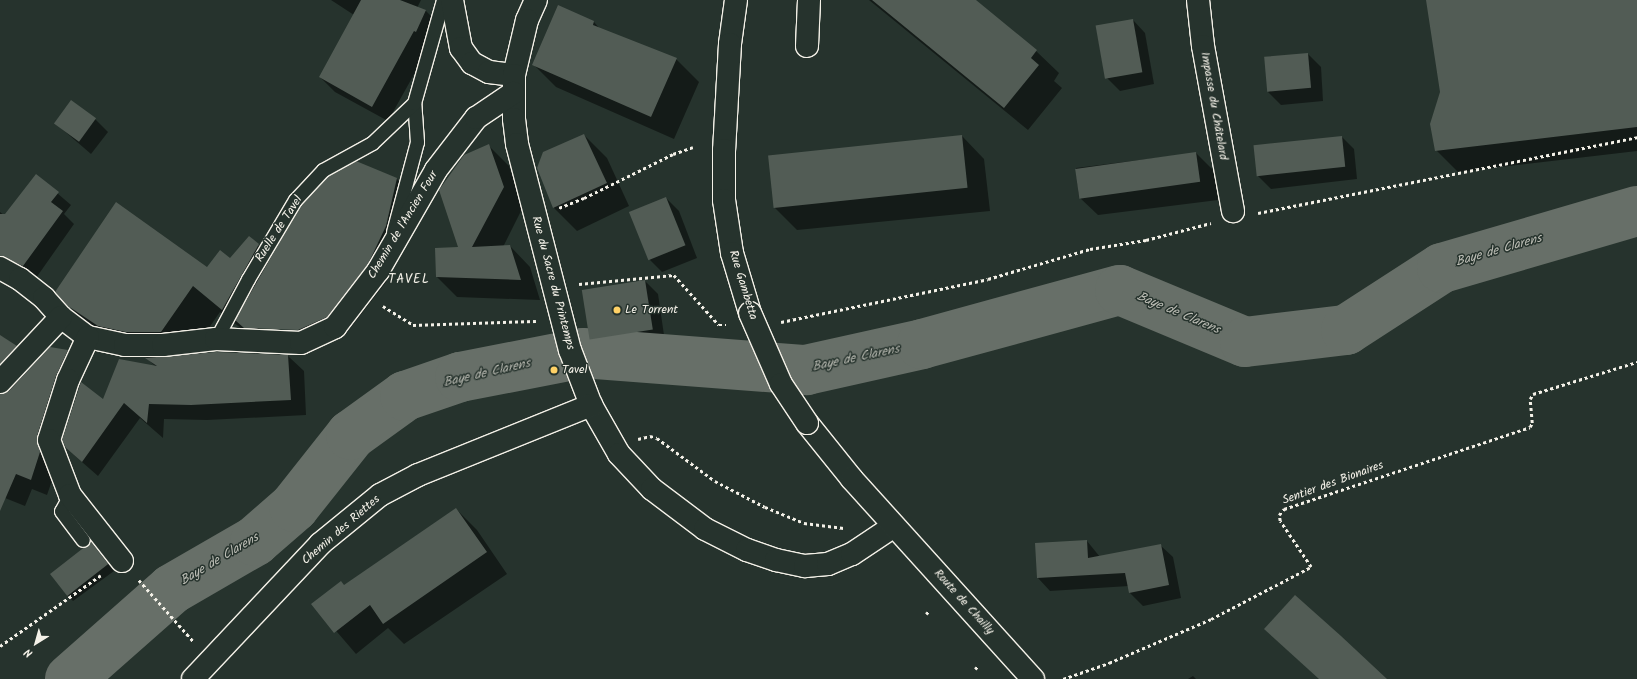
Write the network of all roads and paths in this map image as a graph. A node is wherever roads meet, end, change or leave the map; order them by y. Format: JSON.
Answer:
{"nodes":[{"id":1,"x":443,"y":0,"type":"edge"},
{"id":2,"x":452,"y":0,"type":"edge"},
{"id":3,"x":536,"y":0,"type":"edge"},
{"id":4,"x":736,"y":0,"type":"edge"},
{"id":5,"x":809,"y":0,"type":"edge"},
{"id":6,"x":1198,"y":0,"type":"edge"},
{"id":7,"x":807,"y":46,"type":"dead end"},
{"id":8,"x":514,"y":84,"type":"junction"},
{"id":9,"x":414,"y":104,"type":"junction"},
{"id":10,"x":1637,"y":137,"type":"edge"},
{"id":11,"x":693,"y":147,"type":"dead end"},
{"id":12,"x":555,"y":209,"type":"dead end"},
{"id":13,"x":1234,"y":215,"type":"junction"},
{"id":14,"x":387,"y":253,"type":"junction"},
{"id":15,"x":0,"y":268,"type":"edge"},
{"id":16,"x":578,"y":284,"type":"dead end"},
{"id":17,"x":394,"y":312,"type":"dead end"},
{"id":18,"x":61,"y":317,"type":"junction"},
{"id":19,"x":742,"y":319,"type":"junction"},
{"id":20,"x":540,"y":321,"type":"dead end"},
{"id":21,"x":778,"y":322,"type":"dead end"},
{"id":22,"x":88,"y":337,"type":"junction"},
{"id":23,"x":216,"y":339,"type":"junction"},
{"id":24,"x":1637,"y":362,"type":"edge"},
{"id":25,"x":0,"y":382,"type":"edge"},
{"id":26,"x":591,"y":405,"type":"junction"},
{"id":27,"x":630,"y":441,"type":"dead end"},
{"id":28,"x":70,"y":495,"type":"junction"},
{"id":29,"x":894,"y":526,"type":"junction"},
{"id":30,"x":848,"y":528,"type":"dead end"},
{"id":31,"x":83,"y":540,"type":"dead end"},
{"id":32,"x":122,"y":561,"type":"joint"},
{"id":33,"x":136,"y":578,"type":"dead end"},
{"id":34,"x":929,"y":611,"type":"dead end"},
{"id":35,"x":926,"y":614,"type":"dead end"},
{"id":36,"x":196,"y":645,"type":"dead end"},
{"id":37,"x":0,"y":646,"type":"edge"},
{"id":38,"x":978,"y":666,"type":"dead end"},
{"id":39,"x":975,"y":669,"type":"dead end"},
{"id":40,"x":200,"y":676,"type":"edge"},
{"id":41,"x":1033,"y":679,"type":"edge"},
{"id":42,"x":1063,"y":679,"type":"edge"}],
"edges":[{"from":1,"to":9,"type":"lane"},
{"from":2,"to":8,"type":"street"},
{"from":3,"to":8,"type":"street","name":"Rue du Sacre du Printemps"},
{"from":4,"to":19,"type":"street","name":"Rue Gambetta"},
{"from":5,"to":7,"type":"street"},
{"from":6,"to":13,"type":"street","name":"Impasse du Châtelard"},
{"from":8,"to":14,"type":"street","name":"Chemin de l'Ancien Four"},
{"from":8,"to":26,"type":"street","name":"Rue du Sacre du Printemps"},
{"from":9,"to":14,"type":"lane"},
{"from":9,"to":23,"type":"lane","name":"Ruelle de Tavel"},
{"from":10,"to":13,"type":"path"},
{"from":11,"to":12,"type":"path"},
{"from":13,"to":21,"type":"path"},
{"from":14,"to":23,"type":"street","name":"Chemin de l'Ancien Four"},
{"from":15,"to":18,"type":"street","name":"Chemin de l'Ancien Four"},
{"from":16,"to":19,"type":"path"},
{"from":17,"to":20,"type":"path"},
{"from":18,"to":22,"type":"street","name":"Chemin de l'Ancien Four"},
{"from":18,"to":25,"type":"street"},
{"from":19,"to":29,"type":"street","name":"Rue Gambetta","bridge":true},
{"from":22,"to":23,"type":"street","name":"Chemin de l'Ancien Four"},
{"from":22,"to":28,"type":"street"},
{"from":24,"to":42,"type":"path","name":"Sentier des Bionaires"},
{"from":26,"to":29,"type":"street","name":"Rue du Sacre du Printemps"},
{"from":26,"to":40,"type":"street","name":"Chemin des Riettes"},
{"from":27,"to":30,"type":"path"},
{"from":28,"to":31,"type":"lane"},
{"from":28,"to":32,"type":"street"},
{"from":29,"to":41,"type":"street","name":"Route de Chailly"},
{"from":32,"to":37,"type":"path"},
{"from":33,"to":36,"type":"path"},
{"from":34,"to":35,"type":"path"},
{"from":38,"to":39,"type":"path"}]}
